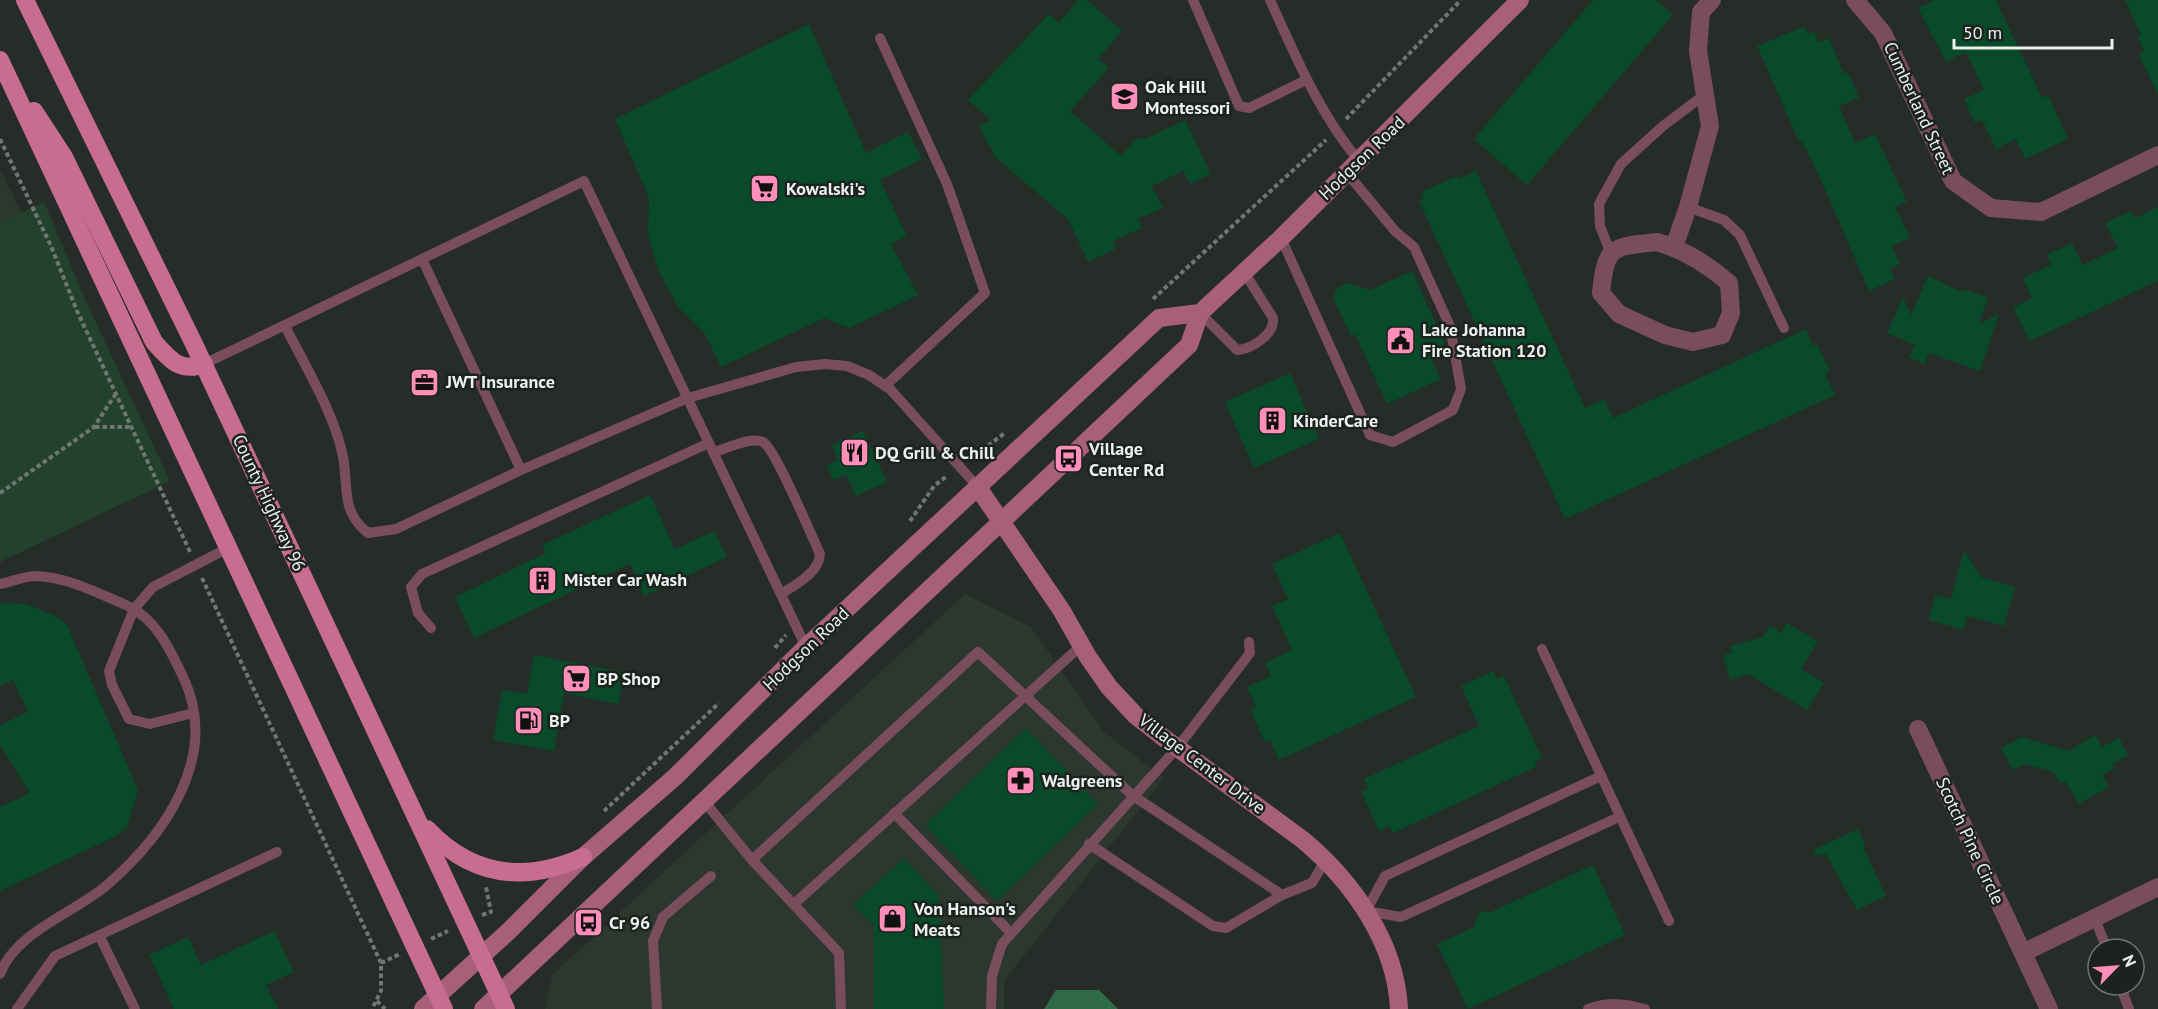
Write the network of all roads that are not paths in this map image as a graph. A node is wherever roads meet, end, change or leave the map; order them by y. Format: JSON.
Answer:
{"nodes":[{"id":1,"x":25,"y":0,"type":"edge"},
{"id":2,"x":1193,"y":0,"type":"edge"},
{"id":3,"x":1270,"y":0,"type":"edge"},
{"id":4,"x":1712,"y":0,"type":"edge"},
{"id":5,"x":1855,"y":0,"type":"edge"},
{"id":6,"x":1510,"y":4,"type":"edge"},
{"id":7,"x":879,"y":38,"type":"dead end"},
{"id":8,"x":0,"y":60,"type":"edge"},
{"id":9,"x":1306,"y":80,"type":"junction"},
{"id":10,"x":1704,"y":95,"type":"junction"},
{"id":11,"x":2158,"y":155,"type":"edge"},
{"id":12,"x":1353,"y":167,"type":"junction"},
{"id":13,"x":1688,"y":207,"type":"junction"},
{"id":14,"x":1281,"y":238,"type":"junction"},
{"id":15,"x":1674,"y":247,"type":"junction"},
{"id":16,"x":1611,"y":254,"type":"junction"},
{"id":17,"x":422,"y":258,"type":"junction"},
{"id":18,"x":1244,"y":272,"type":"junction"},
{"id":19,"x":1200,"y":313,"type":"junction"},
{"id":20,"x":285,"y":326,"type":"junction"},
{"id":21,"x":1784,"y":328,"type":"dead end"},
{"id":22,"x":204,"y":364,"type":"junction"},
{"id":23,"x":885,"y":386,"type":"junction"},
{"id":24,"x":688,"y":398,"type":"junction"},
{"id":25,"x":711,"y":448,"type":"junction"},
{"id":26,"x":521,"y":470,"type":"junction"},
{"id":27,"x":977,"y":486,"type":"junction"},
{"id":28,"x":1001,"y":522,"type":"junction"},
{"id":29,"x":230,"y":547,"type":"junction"},
{"id":30,"x":0,"y":584,"type":"edge"},
{"id":31,"x":780,"y":594,"type":"junction"},
{"id":32,"x":134,"y":609,"type":"junction"},
{"id":33,"x":430,"y":628,"type":"dead end"},
{"id":34,"x":1250,"y":642,"type":"dead end"},
{"id":35,"x":1082,"y":645,"type":"junction"},
{"id":36,"x":806,"y":647,"type":"junction"},
{"id":37,"x":1542,"y":649,"type":"dead end"},
{"id":38,"x":1024,"y":695,"type":"junction"},
{"id":39,"x":193,"y":713,"type":"junction"},
{"id":40,"x":1918,"y":729,"type":"dead end"},
{"id":41,"x":1177,"y":748,"type":"junction"},
{"id":42,"x":1601,"y":776,"type":"junction"},
{"id":43,"x":1132,"y":795,"type":"junction"},
{"id":44,"x":704,"y":801,"type":"junction"},
{"id":45,"x":894,"y":813,"type":"junction"},
{"id":46,"x":1619,"y":817,"type":"junction"},
{"id":47,"x":418,"y":819,"type":"junction"},
{"id":48,"x":1089,"y":844,"type":"junction"},
{"id":49,"x":277,"y":852,"type":"dead end"},
{"id":50,"x":583,"y":856,"type":"junction"},
{"id":51,"x":1326,"y":859,"type":"junction"},
{"id":52,"x":752,"y":860,"type":"junction"},
{"id":53,"x":711,"y":876,"type":"dead end"},
{"id":54,"x":2158,"y":887,"type":"edge"},
{"id":55,"x":1282,"y":896,"type":"junction"},
{"id":56,"x":794,"y":904,"type":"junction"},
{"id":57,"x":1366,"y":911,"type":"junction"},
{"id":58,"x":2096,"y":919,"type":"junction"},
{"id":59,"x":1669,"y":921,"type":"dead end"},
{"id":60,"x":1011,"y":933,"type":"junction"},
{"id":61,"x":99,"y":936,"type":"junction"},
{"id":62,"x":2103,"y":937,"type":"edge"},
{"id":63,"x":2023,"y":953,"type":"junction"},
{"id":64,"x":482,"y":957,"type":"junction"},
{"id":65,"x":0,"y":974,"type":"edge"},
{"id":66,"x":502,"y":1001,"type":"edge"},
{"id":67,"x":441,"y":1002,"type":"edge"},
{"id":68,"x":16,"y":1009,"type":"edge"},
{"id":69,"x":135,"y":1009,"type":"edge"},
{"id":70,"x":423,"y":1009,"type":"edge"},
{"id":71,"x":483,"y":1009,"type":"edge"},
{"id":72,"x":657,"y":1009,"type":"edge"},
{"id":73,"x":841,"y":1009,"type":"edge"},
{"id":74,"x":991,"y":1009,"type":"edge"},
{"id":75,"x":1399,"y":1009,"type":"edge"},
{"id":76,"x":1588,"y":1009,"type":"edge"},
{"id":77,"x":1645,"y":1009,"type":"edge"},
{"id":78,"x":2049,"y":1009,"type":"edge"}],
"edges":[{"from":1,"to":22,"type":"main road","name":"County Highway 96"},
{"from":2,"to":9,"type":"lane"},
{"from":3,"to":9,"type":"lane"},
{"from":4,"to":10,"type":"street"},
{"from":5,"to":11,"type":"street","name":"Cumberland Street"},
{"from":6,"to":12,"type":"main road","name":"Hodgson Road"},
{"from":7,"to":23,"type":"lane"},
{"from":8,"to":22,"type":"main road"},
{"from":8,"to":29,"type":"main road"},
{"from":9,"to":12,"type":"lane"},
{"from":10,"to":13,"type":"street"},
{"from":10,"to":16,"type":"lane"},
{"from":12,"to":14,"type":"main road","name":"Hodgson Road"},
{"from":12,"to":14,"type":"lane"},
{"from":13,"to":15,"type":"street"},
{"from":13,"to":21,"type":"lane"},
{"from":14,"to":18,"type":"main road","name":"Hodgson Road"},
{"from":15,"to":16,"type":"street"},
{"from":15,"to":16,"type":"street"},
{"from":17,"to":20,"type":"lane"},
{"from":17,"to":24,"type":"lane"},
{"from":17,"to":26,"type":"lane"},
{"from":18,"to":19,"type":"main road","name":"Hodgson Road"},
{"from":18,"to":19,"type":"lane"},
{"from":19,"to":27,"type":"main road","name":"Hodgson Road"},
{"from":19,"to":28,"type":"main road","name":"Hodgson Road"},
{"from":20,"to":22,"type":"lane"},
{"from":20,"to":26,"type":"lane"},
{"from":22,"to":47,"type":"main road","name":"County Highway 96"},
{"from":23,"to":24,"type":"lane"},
{"from":23,"to":27,"type":"lane"},
{"from":24,"to":25,"type":"lane"},
{"from":24,"to":26,"type":"lane"},
{"from":25,"to":31,"type":"lane"},
{"from":25,"to":31,"type":"lane"},
{"from":25,"to":33,"type":"lane"},
{"from":27,"to":28,"type":"main road","name":"Village Center Drive"},
{"from":27,"to":36,"type":"main road","name":"Hodgson Road"},
{"from":28,"to":35,"type":"main road","name":"Village Center Drive"},
{"from":28,"to":44,"type":"main road","name":"Hodgson Road"},
{"from":29,"to":32,"type":"lane"},
{"from":29,"to":67,"type":"main road"},
{"from":30,"to":32,"type":"lane"},
{"from":31,"to":36,"type":"lane"},
{"from":32,"to":39,"type":"lane"},
{"from":32,"to":39,"type":"lane"},
{"from":34,"to":41,"type":"lane"},
{"from":35,"to":38,"type":"lane"},
{"from":35,"to":41,"type":"main road","name":"Village Center Drive"},
{"from":36,"to":50,"type":"main road","name":"Hodgson Road"},
{"from":37,"to":42,"type":"lane"},
{"from":38,"to":43,"type":"lane"},
{"from":38,"to":45,"type":"lane"},
{"from":38,"to":52,"type":"lane"},
{"from":39,"to":65,"type":"lane"},
{"from":40,"to":63,"type":"street","name":"Scotch Pine Circle"},
{"from":41,"to":43,"type":"lane"},
{"from":41,"to":51,"type":"main road","name":"Village Center Drive"},
{"from":42,"to":46,"type":"lane"},
{"from":42,"to":57,"type":"lane"},
{"from":43,"to":48,"type":"lane"},
{"from":43,"to":55,"type":"lane"},
{"from":44,"to":52,"type":"lane"},
{"from":44,"to":66,"type":"main road","name":"Hodgson Road"},
{"from":45,"to":56,"type":"lane"},
{"from":45,"to":60,"type":"lane"},
{"from":46,"to":57,"type":"lane"},
{"from":46,"to":59,"type":"lane"},
{"from":47,"to":50,"type":"main road"},
{"from":47,"to":64,"type":"main road","name":"County Highway 96"},
{"from":48,"to":55,"type":"lane"},
{"from":48,"to":60,"type":"lane"},
{"from":49,"to":61,"type":"lane"},
{"from":50,"to":64,"type":"main road","name":"Hodgson Road"},
{"from":51,"to":55,"type":"lane"},
{"from":51,"to":57,"type":"main road","name":"Village Center Drive"},
{"from":52,"to":56,"type":"lane"},
{"from":53,"to":72,"type":"lane"},
{"from":54,"to":58,"type":"street"},
{"from":56,"to":73,"type":"lane"},
{"from":57,"to":75,"type":"main road","name":"Village Center Drive"},
{"from":58,"to":62,"type":"lane"},
{"from":58,"to":63,"type":"street"},
{"from":60,"to":74,"type":"lane"},
{"from":61,"to":68,"type":"lane"},
{"from":61,"to":69,"type":"lane"},
{"from":63,"to":78,"type":"street","name":"Scotch Pine Circle"},
{"from":64,"to":66,"type":"main road","name":"County Highway 96"},
{"from":64,"to":67,"type":"main road","name":"Hodgson Road"},
{"from":66,"to":71,"type":"main road","name":"Hodgson Road"},
{"from":67,"to":70,"type":"main road","name":"Hodgson Road"},
{"from":76,"to":77,"type":"lane"}]}
